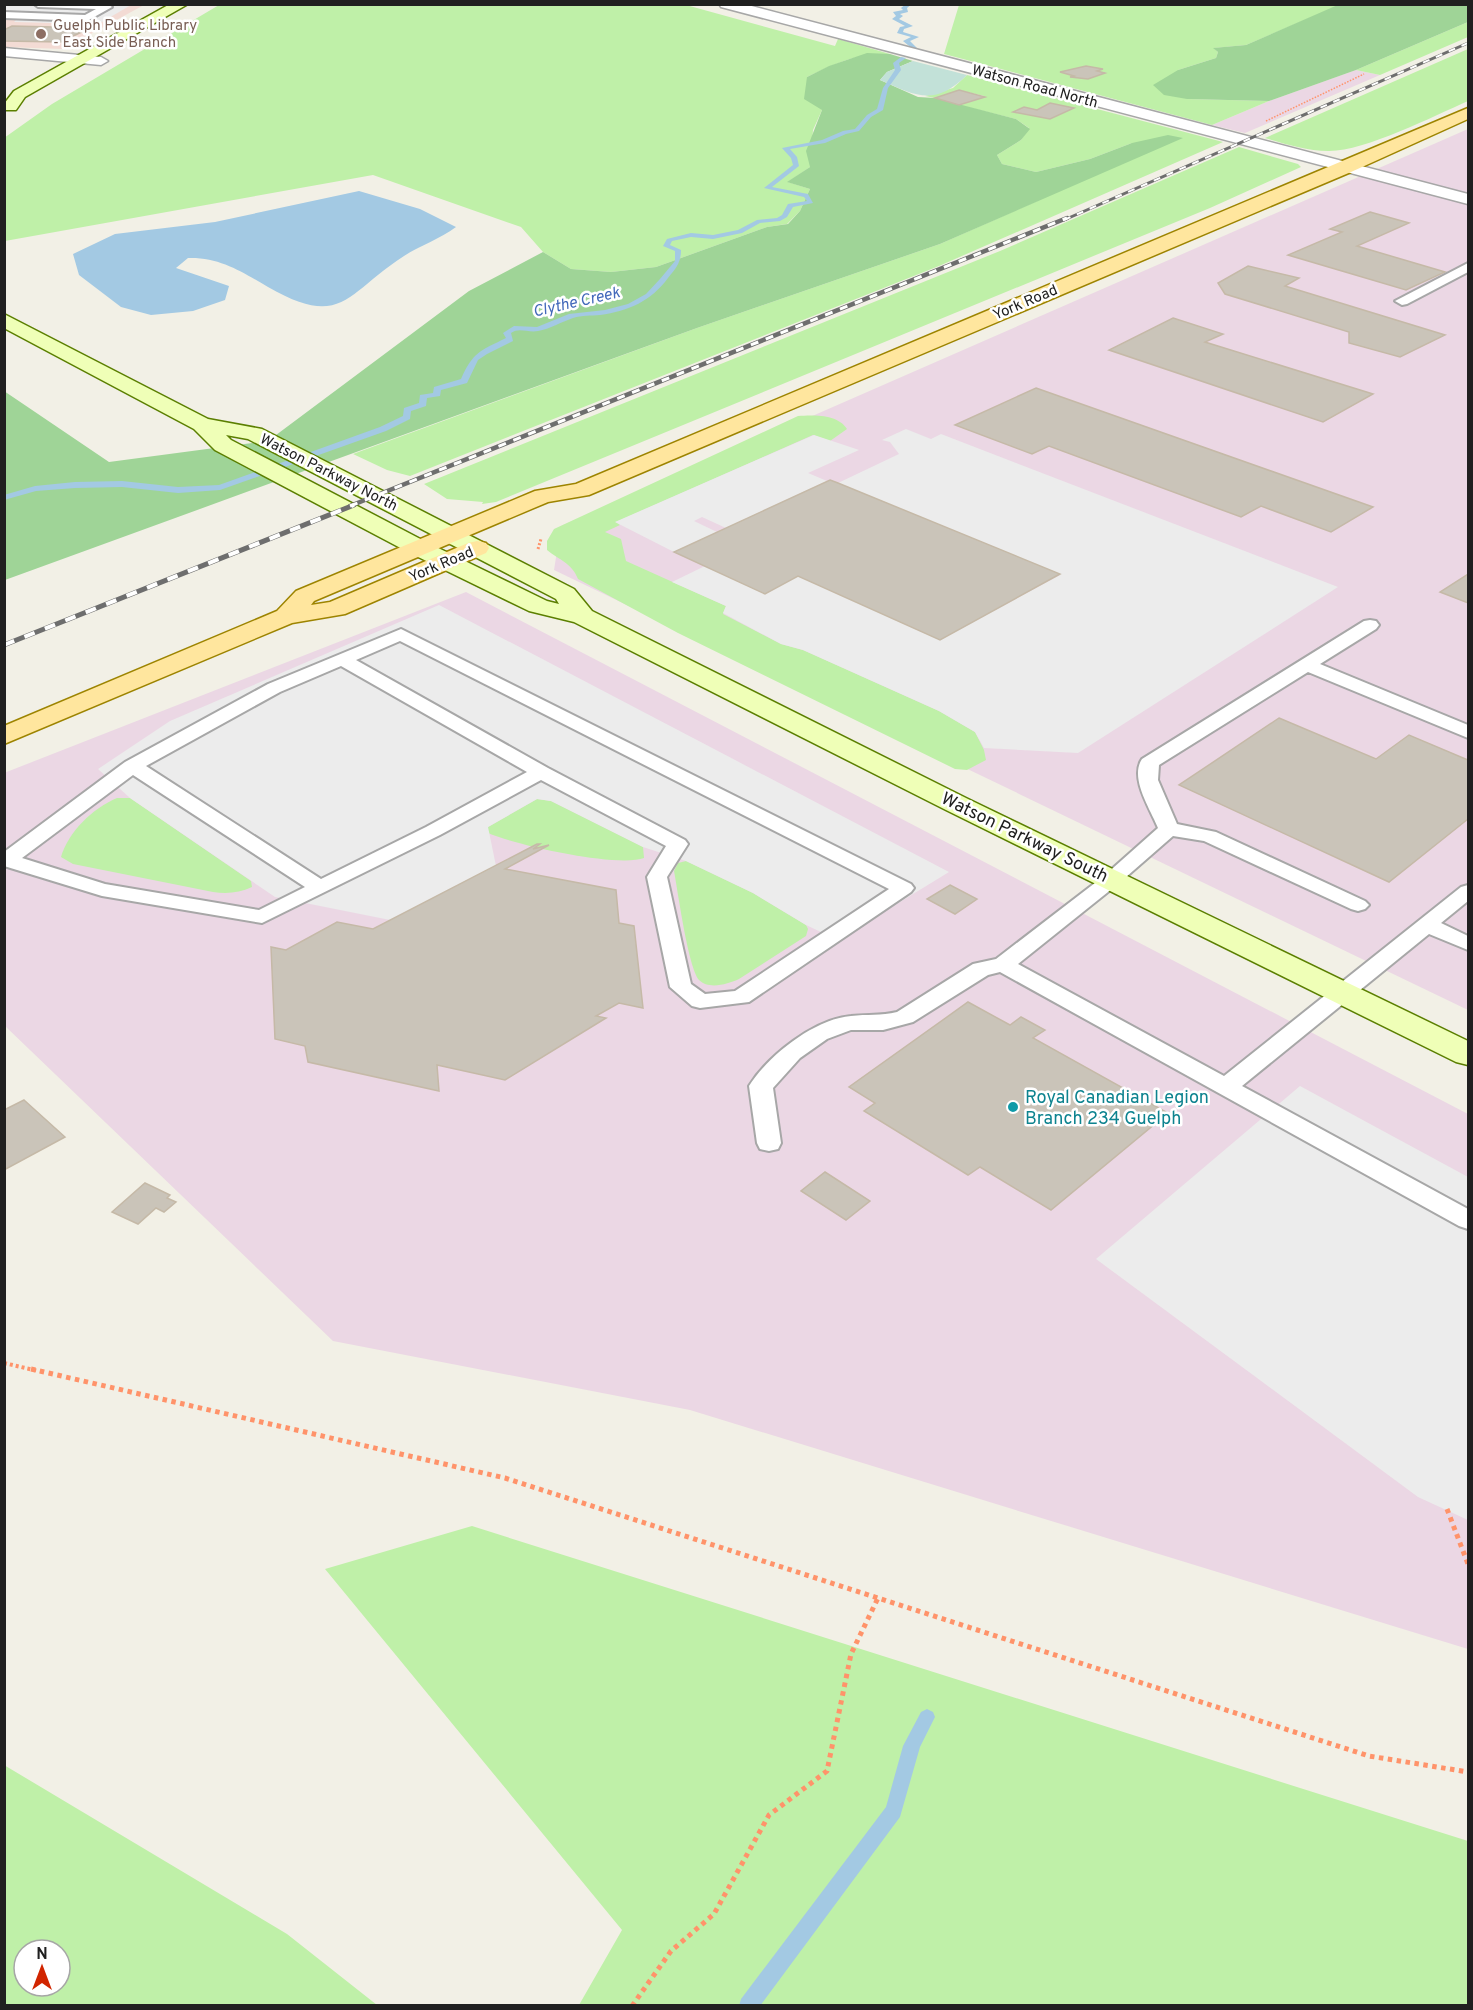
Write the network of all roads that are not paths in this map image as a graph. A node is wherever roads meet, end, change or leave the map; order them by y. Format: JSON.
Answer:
{"nodes":[{"id":1,"x":8,"y":4,"type":"edge"},
{"id":2,"x":38,"y":4,"type":"edge"},
{"id":3,"x":181,"y":4,"type":"edge"},
{"id":4,"x":726,"y":4,"type":"edge"},
{"id":5,"x":4,"y":7,"type":"edge"},
{"id":6,"x":4,"y":15,"type":"edge"},
{"id":7,"x":146,"y":25,"type":"junction"},
{"id":8,"x":4,"y":52,"type":"edge"},
{"id":9,"x":78,"y":59,"type":"junction"},
{"id":10,"x":4,"y":60,"type":"edge"},
{"id":11,"x":101,"y":61,"type":"junction"},
{"id":12,"x":7,"y":109,"type":"edge"},
{"id":13,"x":1468,"y":113,"type":"edge"},
{"id":14,"x":1345,"y":168,"type":"junction"},
{"id":15,"x":1468,"y":199,"type":"edge"},
{"id":16,"x":1468,"y":267,"type":"edge"},
{"id":17,"x":1402,"y":301,"type":"dead end"},
{"id":18,"x":4,"y":320,"type":"edge"},
{"id":19,"x":202,"y":424,"type":"junction"},
{"id":20,"x":581,"y":490,"type":"junction"},
{"id":21,"x":554,"y":516,"type":"dead end"},
{"id":22,"x":452,"y":534,"type":"junction"},
{"id":23,"x":505,"y":537,"type":"dead end"},
{"id":24,"x":419,"y":548,"type":"junction"},
{"id":25,"x":478,"y":548,"type":"junction"},
{"id":26,"x":447,"y":561,"type":"junction"},
{"id":27,"x":286,"y":616,"type":"junction"},
{"id":28,"x":583,"y":617,"type":"junction"},
{"id":29,"x":1370,"y":625,"type":"dead end"},
{"id":30,"x":341,"y":659,"type":"junction"},
{"id":31,"x":1308,"y":665,"type":"junction"},
{"id":32,"x":1468,"y":732,"type":"edge"},
{"id":33,"x":4,"y":736,"type":"edge"},
{"id":34,"x":132,"y":766,"type":"junction"},
{"id":35,"x":541,"y":772,"type":"junction"},
{"id":36,"x":1169,"y":829,"type":"junction"},
{"id":37,"x":6,"y":859,"type":"edge"},
{"id":38,"x":1111,"y":880,"type":"junction"},
{"id":39,"x":321,"y":888,"type":"junction"},
{"id":40,"x":1468,"y":891,"type":"edge"},
{"id":41,"x":1358,"y":905,"type":"dead end"},
{"id":42,"x":1428,"y":925,"type":"junction"},
{"id":43,"x":1468,"y":944,"type":"edge"},
{"id":44,"x":1004,"y":965,"type":"junction"},
{"id":45,"x":1344,"y":993,"type":"junction"},
{"id":46,"x":1468,"y":1054,"type":"edge"},
{"id":47,"x":1226,"y":1087,"type":"junction"},
{"id":48,"x":770,"y":1143,"type":"dead end"},
{"id":49,"x":1468,"y":1220,"type":"edge"}],
"edges":[{"from":1,"to":5,"type":"lane"},
{"from":2,"to":6,"type":"lane"},
{"from":3,"to":7,"type":"main road"},
{"from":4,"to":14,"type":"street","name":"Watson Road North"},
{"from":7,"to":9,"type":"main road"},
{"from":7,"to":11,"type":"main road"},
{"from":8,"to":9,"type":"street"},
{"from":9,"to":10,"type":"street"},
{"from":9,"to":11,"type":"street"},
{"from":9,"to":12,"type":"main road"},
{"from":11,"to":12,"type":"main road"},
{"from":13,"to":14,"type":"main road","name":"York Road"},
{"from":14,"to":15,"type":"street","name":"Watson Road North"},
{"from":14,"to":20,"type":"main road","name":"York Road"},
{"from":16,"to":17,"type":"lane"},
{"from":18,"to":19,"type":"main road","name":"Watson Parkway North"},
{"from":19,"to":22,"type":"main road","name":"Watson Parkway North"},
{"from":19,"to":24,"type":"main road","name":"Watson Parkway North"},
{"from":20,"to":21,"type":"main road","name":"York Road"},
{"from":20,"to":22,"type":"main road","name":"York Road"},
{"from":22,"to":24,"type":"main road","name":"York Road"},
{"from":22,"to":25,"type":"main road","name":"Watson Parkway North"},
{"from":23,"to":25,"type":"main road","name":"York Road"},
{"from":24,"to":26,"type":"main road","name":"Watson Parkway North"},
{"from":24,"to":27,"type":"main road","name":"York Road"},
{"from":25,"to":26,"type":"main road","name":"York Road"},
{"from":25,"to":28,"type":"main road","name":"Watson Parkway South"},
{"from":26,"to":27,"type":"main road","name":"York Road"},
{"from":26,"to":28,"type":"main road","name":"Watson Parkway South"},
{"from":27,"to":33,"type":"main road","name":"York Road"},
{"from":28,"to":38,"type":"main road","name":"Watson Parkway South"},
{"from":29,"to":31,"type":"lane"},
{"from":30,"to":34,"type":"lane"},
{"from":30,"to":35,"type":"lane"},
{"from":30,"to":35,"type":"lane"},
{"from":31,"to":32,"type":"lane"},
{"from":31,"to":36,"type":"lane"},
{"from":34,"to":37,"type":"lane"},
{"from":34,"to":39,"type":"lane"},
{"from":35,"to":39,"type":"lane"},
{"from":36,"to":38,"type":"lane"},
{"from":36,"to":41,"type":"lane"},
{"from":37,"to":39,"type":"lane"},
{"from":38,"to":44,"type":"lane"},
{"from":38,"to":45,"type":"main road","name":"Watson Parkway South"},
{"from":40,"to":42,"type":"lane"},
{"from":42,"to":43,"type":"lane"},
{"from":42,"to":45,"type":"lane"},
{"from":44,"to":47,"type":"lane"},
{"from":44,"to":48,"type":"lane"},
{"from":45,"to":46,"type":"main road","name":"Watson Parkway South"},
{"from":45,"to":47,"type":"lane"},
{"from":47,"to":49,"type":"lane"}]}
